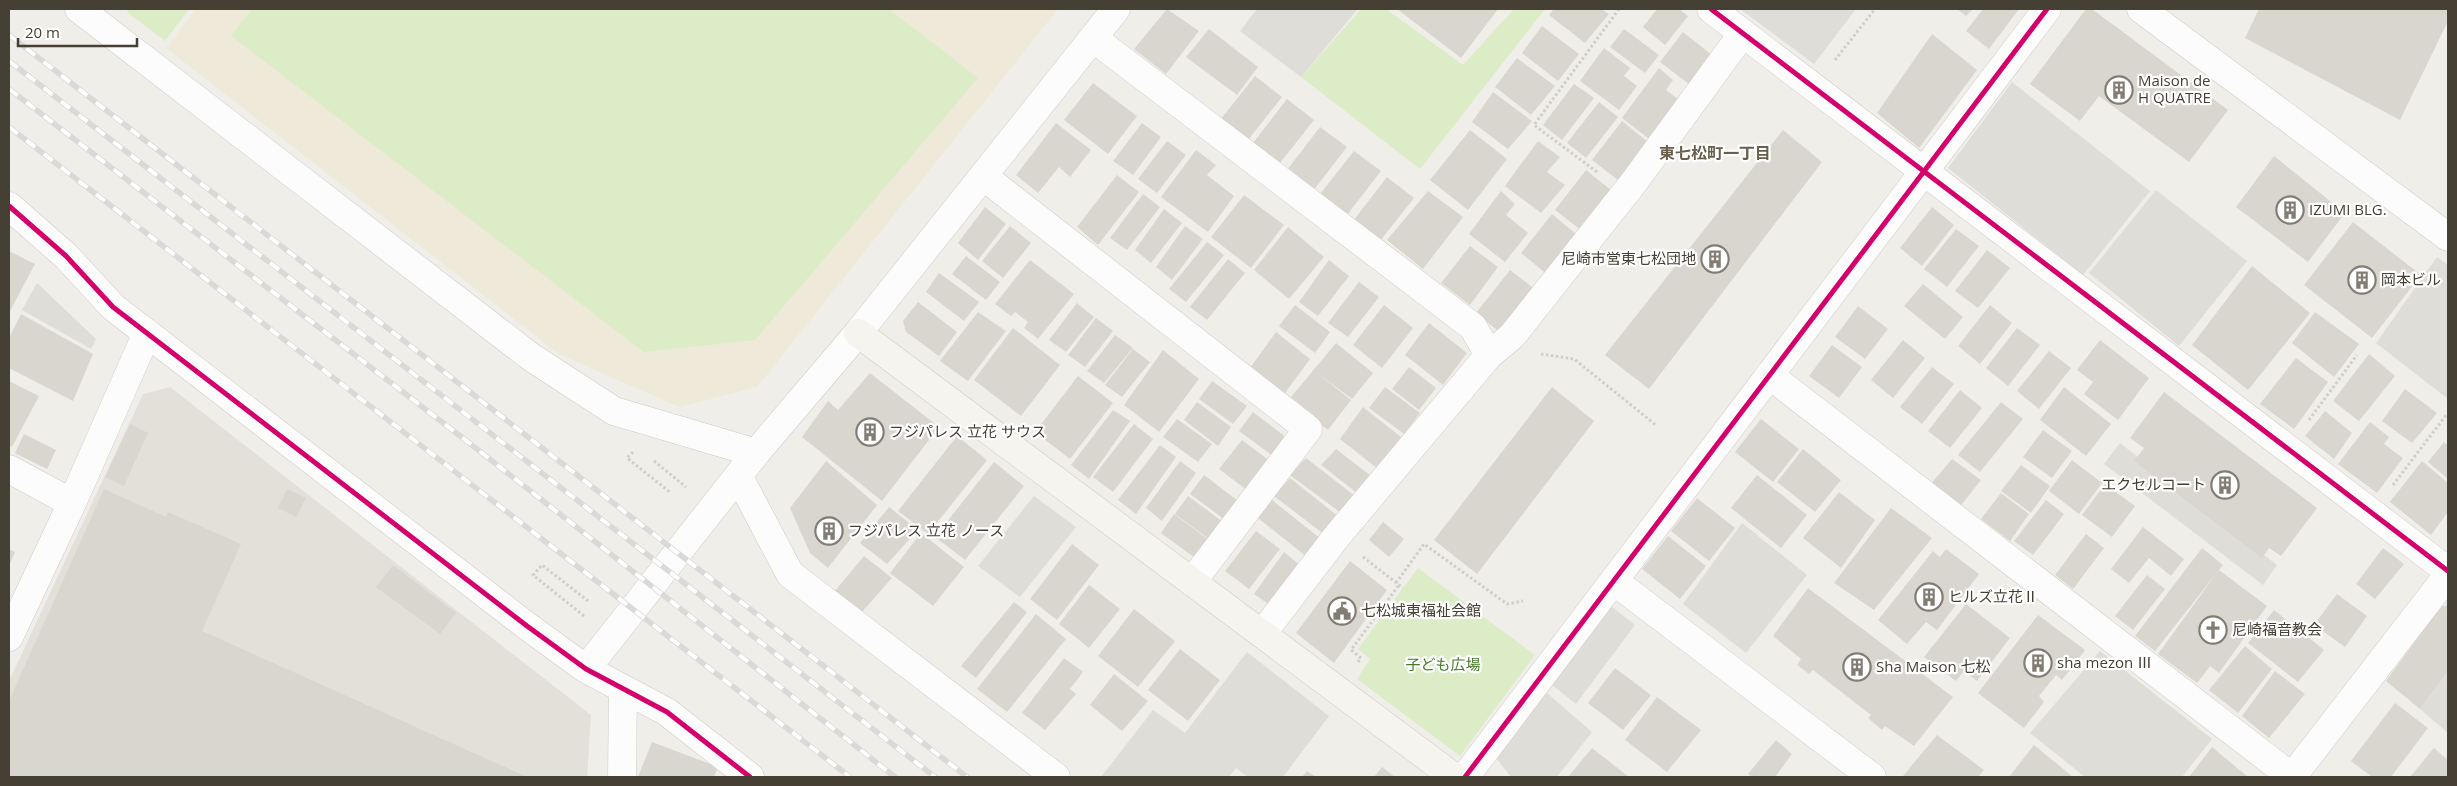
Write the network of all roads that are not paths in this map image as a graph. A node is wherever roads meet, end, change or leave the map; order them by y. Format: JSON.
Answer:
{"nodes":[{"id":1,"x":79,"y":9,"type":"edge"},
{"id":2,"x":1116,"y":9,"type":"edge"},
{"id":3,"x":1711,"y":9,"type":"edge"},
{"id":4,"x":2047,"y":9,"type":"edge"},
{"id":5,"x":2141,"y":9,"type":"edge"},
{"id":6,"x":1743,"y":33,"type":"junction"},
{"id":7,"x":1093,"y":38,"type":"junction"},
{"id":8,"x":1922,"y":172,"type":"junction"},
{"id":9,"x":983,"y":176,"type":"junction"},
{"id":10,"x":9,"y":206,"type":"edge"},
{"id":11,"x":2448,"y":237,"type":"edge"},
{"id":12,"x":858,"y":333,"type":"junction"},
{"id":13,"x":147,"y":334,"type":"junction"},
{"id":14,"x":1489,"y":355,"type":"junction"},
{"id":15,"x":1769,"y":375,"type":"junction"},
{"id":16,"x":756,"y":453,"type":"junction"},
{"id":17,"x":9,"y":469,"type":"edge"},
{"id":18,"x":739,"y":477,"type":"junction"},
{"id":19,"x":72,"y":503,"type":"junction"},
{"id":20,"x":2448,"y":573,"type":"edge"},
{"id":21,"x":1614,"y":581,"type":"junction"},
{"id":22,"x":1192,"y":582,"type":"junction"},
{"id":23,"x":1262,"y":634,"type":"junction"},
{"id":24,"x":9,"y":637,"type":"edge"},
{"id":25,"x":586,"y":669,"type":"junction"},
{"id":26,"x":624,"y":690,"type":"junction"},
{"id":27,"x":622,"y":777,"type":"edge"},
{"id":28,"x":750,"y":777,"type":"edge"},
{"id":29,"x":1056,"y":777,"type":"edge"},
{"id":30,"x":1454,"y":777,"type":"edge"},
{"id":31,"x":1465,"y":777,"type":"edge"},
{"id":32,"x":1872,"y":777,"type":"edge"},
{"id":33,"x":2292,"y":777,"type":"edge"}],
"edges":[{"from":1,"to":16,"type":"street"},
{"from":2,"to":7,"type":"street"},
{"from":3,"to":6,"type":"street"},
{"from":4,"to":8,"type":"street"},
{"from":5,"to":11,"type":"street"},
{"from":6,"to":8,"type":"street"},
{"from":6,"to":14,"type":"street"},
{"from":7,"to":9,"type":"street"},
{"from":7,"to":14,"type":"street"},
{"from":8,"to":15,"type":"street"},
{"from":8,"to":20,"type":"street"},
{"from":9,"to":12,"type":"street"},
{"from":9,"to":22,"type":"street"},
{"from":10,"to":13,"type":"street"},
{"from":12,"to":16,"type":"street"},
{"from":12,"to":22,"type":"street"},
{"from":13,"to":19,"type":"street"},
{"from":13,"to":25,"type":"street"},
{"from":14,"to":23,"type":"street"},
{"from":15,"to":21,"type":"street"},
{"from":15,"to":33,"type":"street"},
{"from":16,"to":18,"type":"street"},
{"from":17,"to":19,"type":"street"},
{"from":18,"to":25,"type":"street"},
{"from":18,"to":29,"type":"street"},
{"from":19,"to":24,"type":"street"},
{"from":20,"to":33,"type":"street"},
{"from":21,"to":31,"type":"street"},
{"from":21,"to":32,"type":"street"},
{"from":22,"to":23,"type":"street"},
{"from":23,"to":30,"type":"street"},
{"from":25,"to":26,"type":"street"},
{"from":26,"to":27,"type":"street"},
{"from":26,"to":28,"type":"street"}]}
